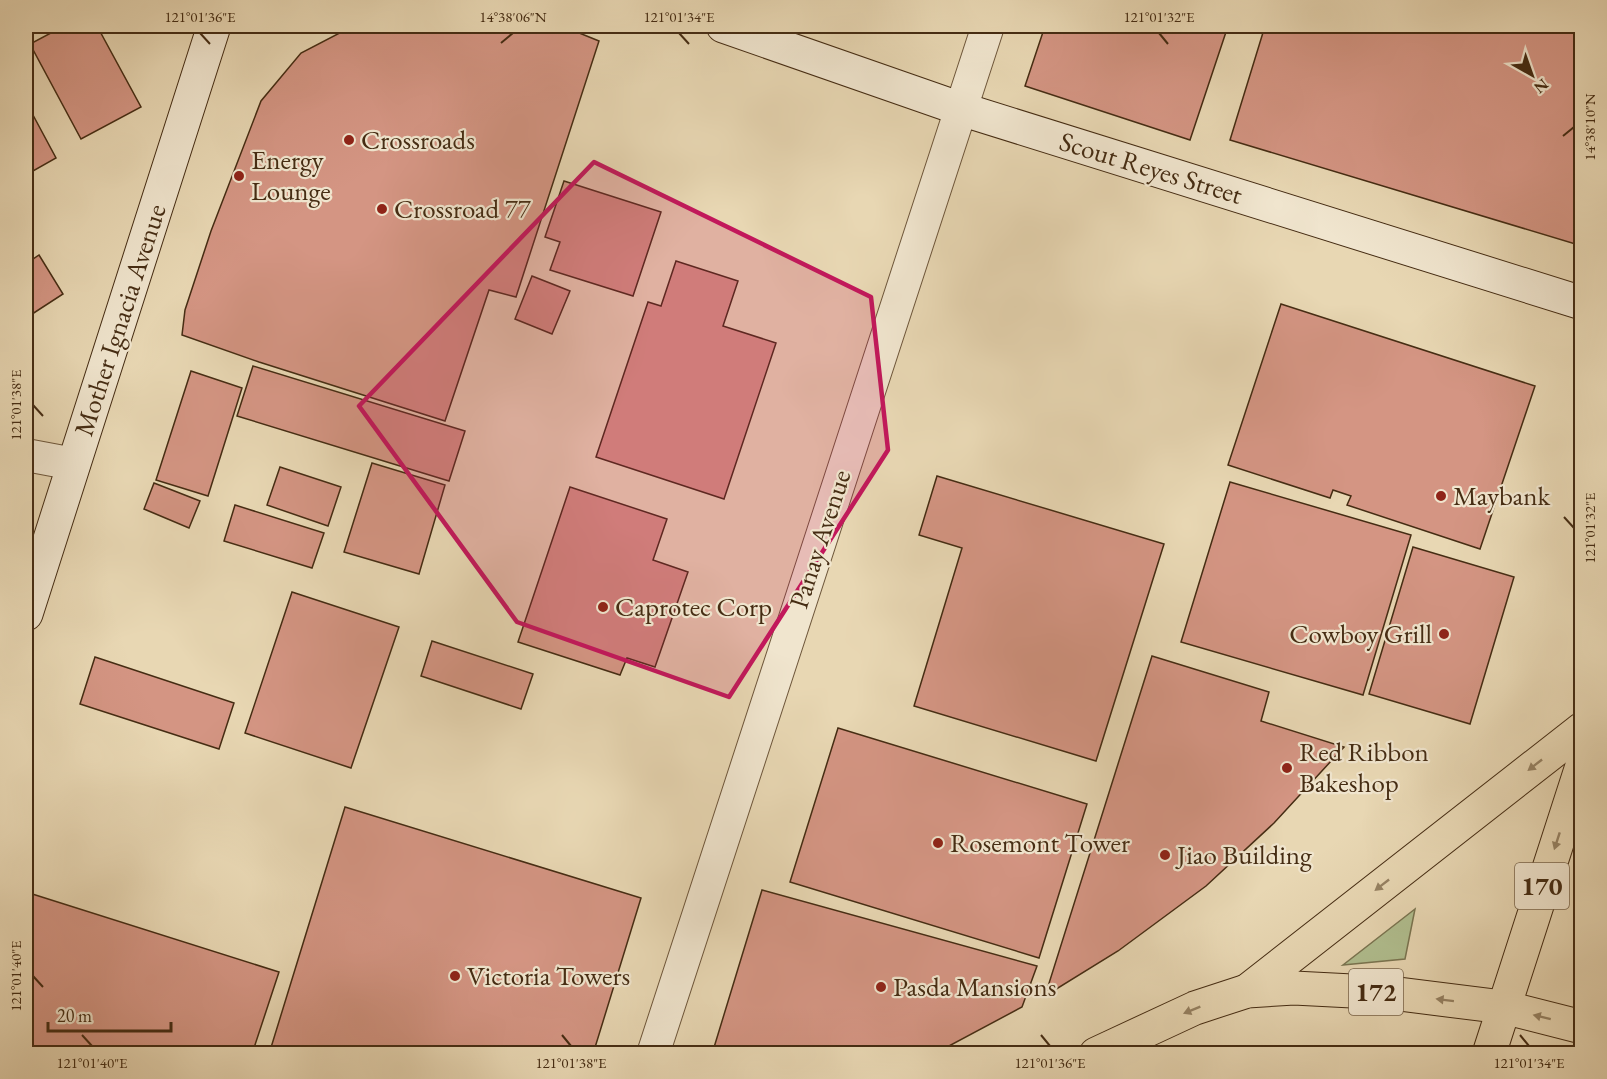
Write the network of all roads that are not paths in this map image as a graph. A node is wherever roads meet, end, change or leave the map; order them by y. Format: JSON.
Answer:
{"nodes":[{"id":1,"x":214,"y":26,"type":"edge"},
{"id":2,"x":723,"y":26,"type":"edge"},
{"id":3,"x":988,"y":26,"type":"edge"},
{"id":4,"x":961,"y":109,"type":"junction"},
{"id":5,"x":1581,"y":303,"type":"edge"},
{"id":6,"x":26,"y":455,"type":"edge"},
{"id":7,"x":74,"y":464,"type":"junction"},
{"id":8,"x":26,"y":614,"type":"edge"},
{"id":9,"x":1581,"y":729,"type":"edge"},
{"id":10,"x":1581,"y":766,"type":"edge"},
{"id":11,"x":1247,"y":991,"type":"junction"},
{"id":12,"x":1503,"y":1007,"type":"junction"},
{"id":13,"x":1581,"y":1027,"type":"edge"},
{"id":14,"x":653,"y":1053,"type":"edge"},
{"id":15,"x":1096,"y":1053,"type":"edge"},
{"id":16,"x":1489,"y":1053,"type":"edge"}],
"edges":[{"from":1,"to":7,"type":"street","name":"Mother Ignacia Avenue"},
{"from":2,"to":4,"type":"street","name":"Scout Reyes Street"},
{"from":3,"to":4,"type":"street","name":"Panay Avenue"},
{"from":4,"to":5,"type":"street","name":"Scout Reyes Street"},
{"from":4,"to":14,"type":"street","name":"Panay Avenue"},
{"from":6,"to":7,"type":"street"},
{"from":7,"to":8,"type":"street","name":"Mother Ignacia Avenue"},
{"from":9,"to":11,"type":"main road","one_way":true},
{"from":10,"to":12,"type":"main road","number":"170","one_way":true},
{"from":12,"to":11,"type":"main road","number":"172","one_way":true},
{"from":11,"to":15,"type":"main road","number":"172","one_way":true},
{"from":13,"to":12,"type":"main road","one_way":true},
{"from":12,"to":16,"type":"main road","number":"170"}]}
